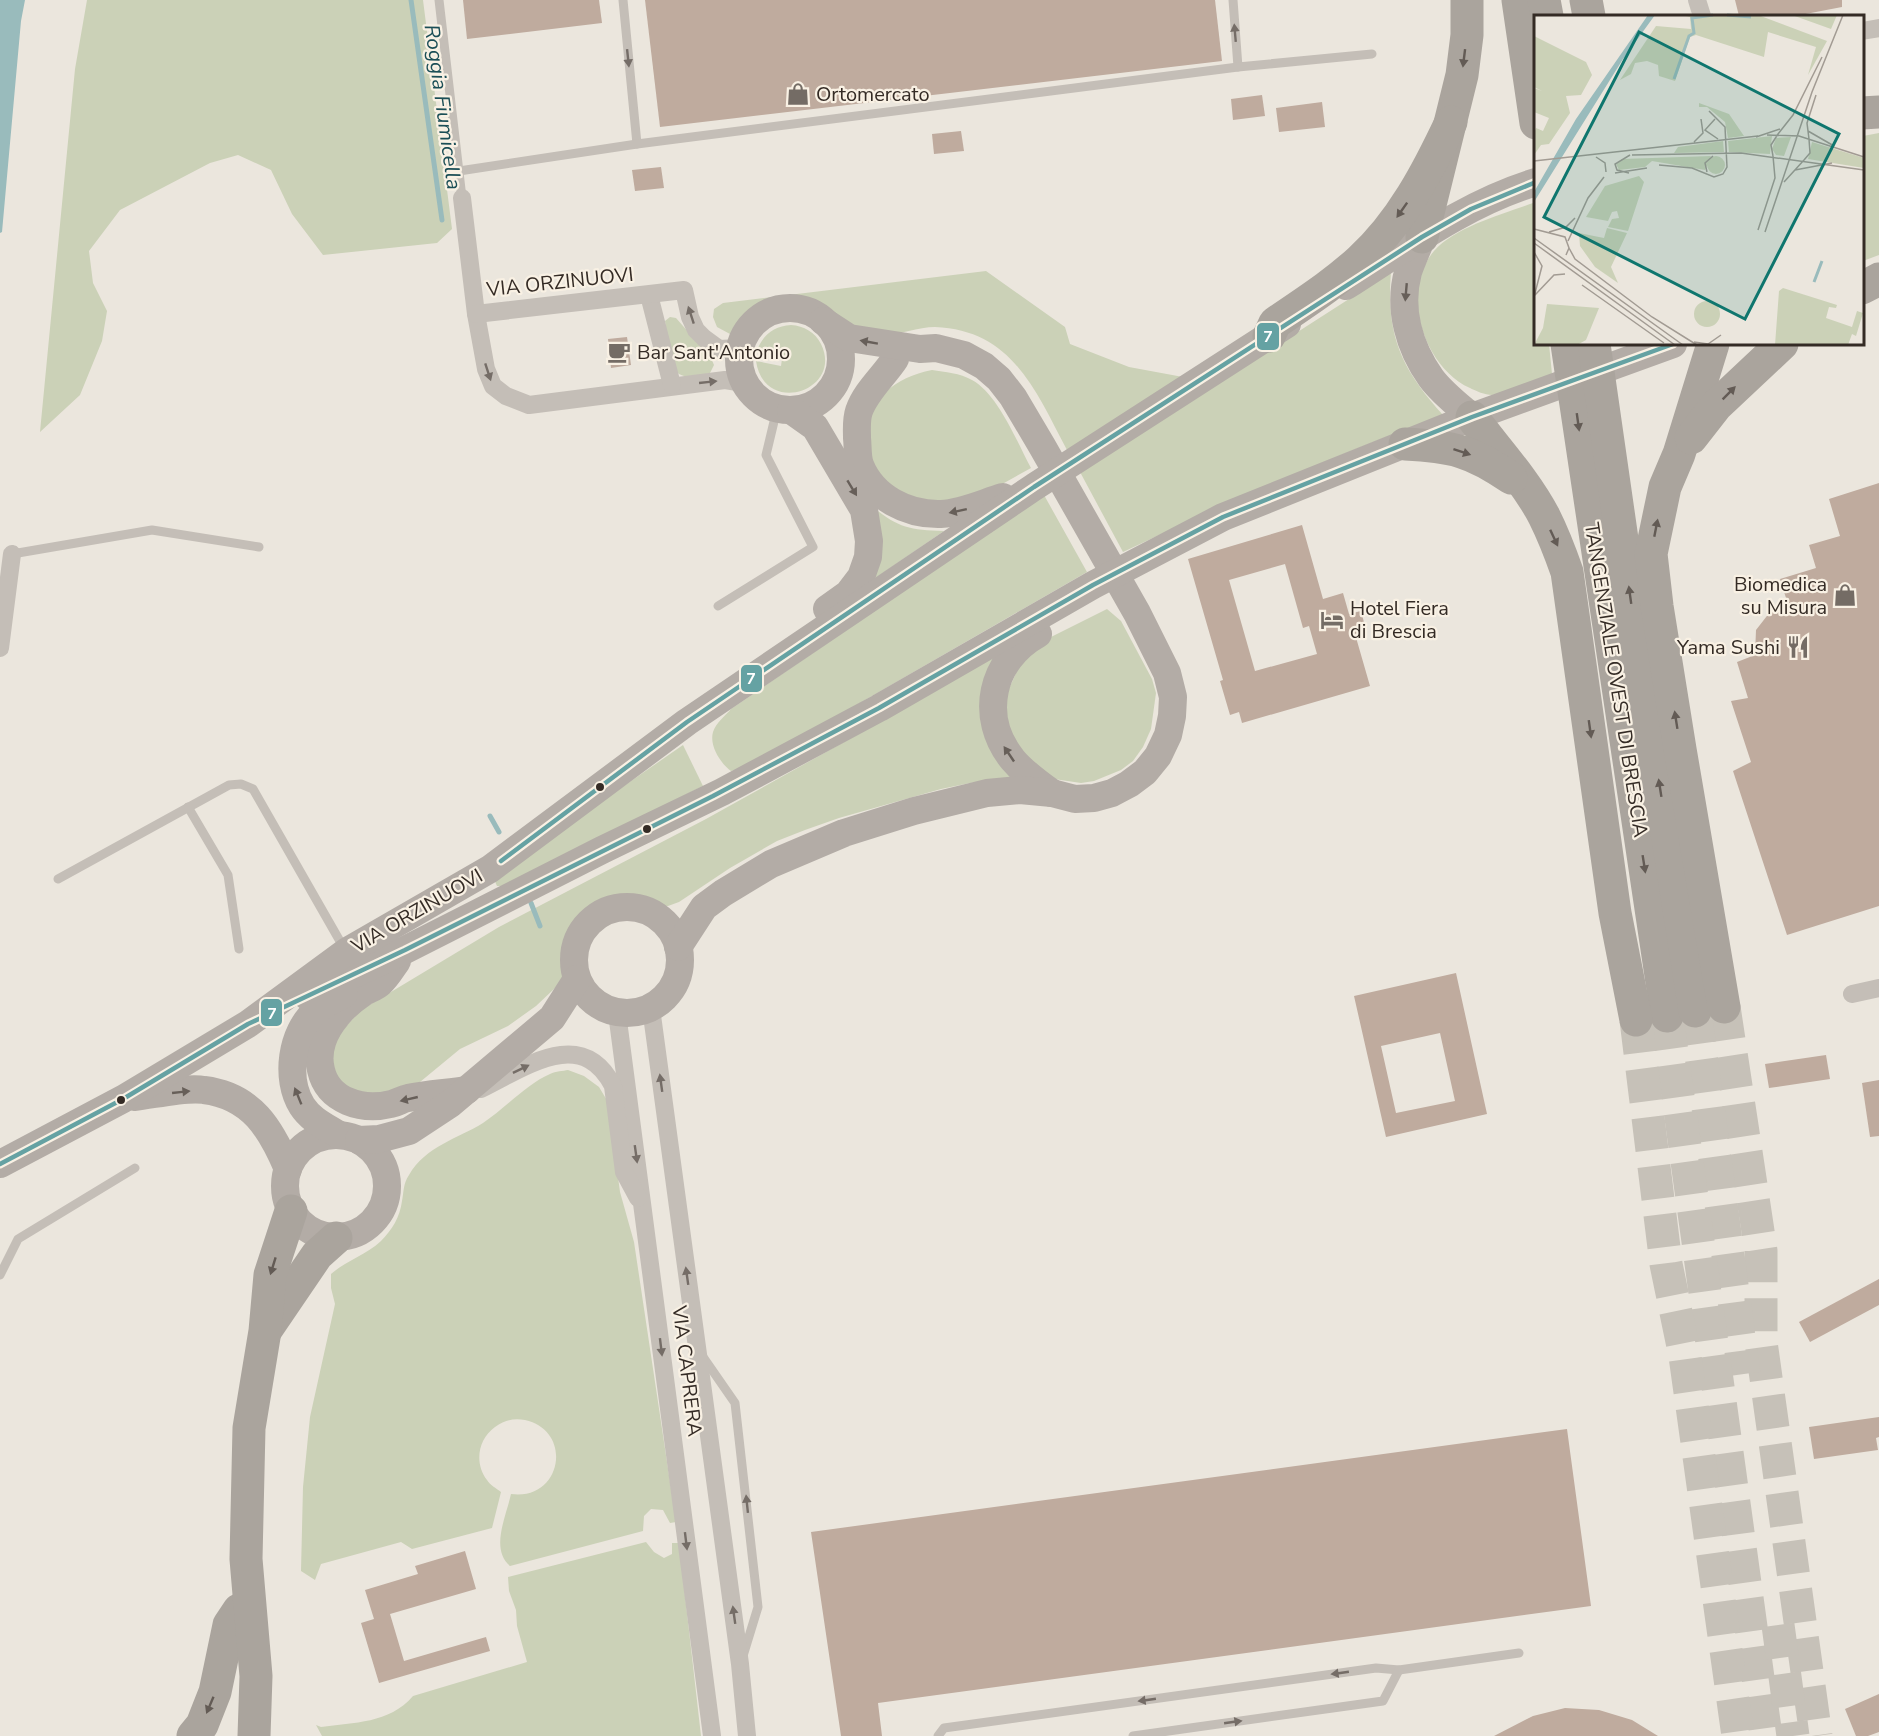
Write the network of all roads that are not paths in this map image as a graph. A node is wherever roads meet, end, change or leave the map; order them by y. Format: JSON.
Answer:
{"nodes":[{"id":1,"x":439,"y":0,"type":"edge"},
{"id":2,"x":623,"y":0,"type":"edge"},
{"id":3,"x":1233,"y":0,"type":"edge"},
{"id":4,"x":1467,"y":0,"type":"edge"},
{"id":5,"x":1518,"y":0,"type":"edge"},
{"id":6,"x":1544,"y":0,"type":"edge"},
{"id":7,"x":1586,"y":0,"type":"edge"},
{"id":8,"x":1697,"y":0,"type":"edge"},
{"id":9,"x":1547,"y":15,"type":"edge"},
{"id":10,"x":1589,"y":15,"type":"edge"},
{"id":11,"x":1702,"y":15,"type":"edge"},
{"id":12,"x":1879,"y":28,"type":"edge"},
{"id":13,"x":1864,"y":31,"type":"edge"},
{"id":14,"x":1372,"y":54,"type":"dead end"},
{"id":15,"x":1238,"y":67,"type":"junction"},
{"id":16,"x":1534,"y":109,"type":"edge"},
{"id":17,"x":1879,"y":112,"type":"edge"},
{"id":18,"x":1864,"y":113,"type":"edge"},
{"id":19,"x":1451,"y":122,"type":"junction"},
{"id":20,"x":637,"y":144,"type":"junction"},
{"id":21,"x":459,"y":171,"type":"junction"},
{"id":22,"x":1533,"y":183,"type":"edge"},
{"id":23,"x":462,"y":198,"type":"joint"},
{"id":24,"x":1422,"y":237,"type":"junction"},
{"id":25,"x":1879,"y":279,"type":"edge"},
{"id":26,"x":1864,"y":287,"type":"edge"},
{"id":27,"x":649,"y":295,"type":"junction"},
{"id":28,"x":476,"y":314,"type":"junction"},
{"id":29,"x":823,"y":321,"type":"junction"},
{"id":30,"x":1269,"y":336,"type":"junction"},
{"id":31,"x":1567,"y":345,"type":"edge"},
{"id":32,"x":1667,"y":345,"type":"edge"},
{"id":33,"x":1713,"y":345,"type":"edge"},
{"id":34,"x":1781,"y":345,"type":"edge"},
{"id":35,"x":740,"y":348,"type":"junction"},
{"id":36,"x":908,"y":354,"type":"junction"},
{"id":37,"x":1603,"y":355,"type":"edge"},
{"id":38,"x":744,"y":383,"type":"junction"},
{"id":39,"x":672,"y":385,"type":"junction"},
{"id":40,"x":832,"y":386,"type":"junction"},
{"id":41,"x":784,"y":410,"type":"junction"},
{"id":42,"x":1472,"y":417,"type":"junction"},
{"id":43,"x":1405,"y":444,"type":"junction"},
{"id":44,"x":1678,"y":454,"type":"junction"},
{"id":45,"x":860,"y":464,"type":"junction"},
{"id":46,"x":1036,"y":485,"type":"junction"},
{"id":47,"x":1525,"y":487,"type":"junction"},
{"id":48,"x":259,"y":547,"type":"dead end"},
{"id":49,"x":12,"y":554,"type":"joint"},
{"id":50,"x":1093,"y":585,"type":"junction"},
{"id":51,"x":718,"y":606,"type":"dead end"},
{"id":52,"x":0,"y":648,"type":"edge"},
{"id":53,"x":758,"y":675,"type":"junction"},
{"id":54,"x":1052,"y":793,"type":"junction"},
{"id":55,"x":188,"y":807,"type":"junction"},
{"id":56,"x":58,"y":879,"type":"dead end"},
{"id":57,"x":1663,"y":893,"type":"junction"},
{"id":58,"x":704,"y":907,"type":"junction"},
{"id":59,"x":658,"y":917,"type":"junction"},
{"id":60,"x":678,"y":947,"type":"junction"},
{"id":61,"x":239,"y":949,"type":"dead end"},
{"id":62,"x":405,"y":950,"type":"junction"},
{"id":63,"x":346,"y":952,"type":"junction"},
{"id":64,"x":577,"y":979,"type":"junction"},
{"id":65,"x":1879,"y":988,"type":"edge"},
{"id":66,"x":1852,"y":994,"type":"dead end"},
{"id":67,"x":651,"y":1008,"type":"junction"},
{"id":68,"x":608,"y":1009,"type":"junction"},
{"id":69,"x":1680,"y":1014,"type":"junction"},
{"id":70,"x":552,"y":1018,"type":"junction"},
{"id":71,"x":249,"y":1024,"type":"junction"},
{"id":72,"x":458,"y":1097,"type":"junction"},
{"id":73,"x":123,"y":1099,"type":"junction"},
{"id":74,"x":409,"y":1131,"type":"junction"},
{"id":75,"x":349,"y":1137,"type":"junction"},
{"id":76,"x":1,"y":1157,"type":"edge"},
{"id":77,"x":135,"y":1168,"type":"dead end"},
{"id":78,"x":288,"y":1169,"type":"junction"},
{"id":79,"x":387,"y":1177,"type":"junction"},
{"id":80,"x":644,"y":1209,"type":"junction"},
{"id":81,"x":291,"y":1211,"type":"junction"},
{"id":82,"x":336,"y":1238,"type":"junction"},
{"id":83,"x":0,"y":1275,"type":"edge"},
{"id":84,"x":265,"y":1331,"type":"junction"},
{"id":85,"x":697,"y":1347,"type":"junction"},
{"id":86,"x":246,"y":1559,"type":"junction"},
{"id":87,"x":239,"y":1610,"type":"junction"},
{"id":88,"x":1519,"y":1653,"type":"dead end"},
{"id":89,"x":740,"y":1664,"type":"junction"},
{"id":90,"x":1399,"y":1670,"type":"junction"},
{"id":91,"x":256,"y":1676,"type":"junction"},
{"id":92,"x":194,"y":1736,"type":"edge"},
{"id":93,"x":236,"y":1736,"type":"edge"},
{"id":94,"x":254,"y":1736,"type":"edge"},
{"id":95,"x":274,"y":1736,"type":"edge"},
{"id":96,"x":712,"y":1736,"type":"edge"},
{"id":97,"x":747,"y":1736,"type":"edge"},
{"id":98,"x":938,"y":1736,"type":"edge"},
{"id":99,"x":1133,"y":1736,"type":"edge"}],
"edges":[{"from":1,"to":21,"type":"lane"},
{"from":2,"to":20,"type":"lane","one_way":true},
{"from":15,"to":3,"type":"lane","one_way":true},
{"from":4,"to":19,"type":"highway","one_way":true},
{"from":5,"to":16,"type":"highway"},
{"from":6,"to":9,"type":"highway"},
{"from":7,"to":10,"type":"highway"},
{"from":8,"to":11,"type":"street"},
{"from":12,"to":13,"type":"street"},
{"from":14,"to":15,"type":"lane"},
{"from":15,"to":20,"type":"lane"},
{"from":17,"to":18,"type":"highway"},
{"from":19,"to":24,"type":"highway"},
{"from":19,"to":30,"type":"highway","one_way":true},
{"from":20,"to":21,"type":"lane"},
{"from":21,"to":23,"type":"lane"},
{"from":22,"to":24,"type":"main road","name":"VIA ORZINUOVI"},
{"from":23,"to":28,"type":"street","name":"VIA ORZINUOVI"},
{"from":24,"to":30,"type":"main road","name":"VIA ORZINUOVI"},
{"from":24,"to":42,"type":"main road","one_way":true},
{"from":25,"to":26,"type":"highway"},
{"from":27,"to":28,"type":"street","name":"VIA ORZINUOVI"},
{"from":35,"to":27,"type":"street","name":"VIA ORZINUOVI","one_way":true},
{"from":27,"to":39,"type":"street","name":"VIA ORZINUOVI"},
{"from":28,"to":39,"type":"street","name":"VIA ORZINUOVI","one_way":true},
{"from":29,"to":35,"type":"main road"},
{"from":36,"to":29,"type":"main road","one_way":true},
{"from":29,"to":40,"type":"main road"},
{"from":30,"to":46,"type":"main road","name":"VIA ORZINUOVI"},
{"from":31,"to":57,"type":"highway","name":"TANGENZIALE OVEST DI BRESCIA","one_way":true},
{"from":32,"to":37,"type":"main road","name":"VIA ORZINUOVI"},
{"from":33,"to":44,"type":"highway"},
{"from":44,"to":34,"type":"highway","one_way":true},
{"from":35,"to":38,"type":"main road"},
{"from":36,"to":40,"type":"main road"},
{"from":36,"to":45,"type":"main road"},
{"from":36,"to":54,"type":"main road"},
{"from":37,"to":42,"type":"main road","name":"VIA ORZINUOVI"},
{"from":57,"to":37,"type":"highway","name":"TANGENZIALE OVEST DI BRESCIA","one_way":true},
{"from":39,"to":38,"type":"street","name":"VIA ORZINUOVI","one_way":true},
{"from":38,"to":41,"type":"main road"},
{"from":40,"to":41,"type":"main road"},
{"from":40,"to":45,"type":"main road"},
{"from":41,"to":51,"type":"lane"},
{"from":41,"to":53,"type":"main road","one_way":true},
{"from":42,"to":43,"type":"main road","name":"VIA ORZINUOVI"},
{"from":42,"to":47,"type":"highway"},
{"from":43,"to":47,"type":"highway","one_way":true},
{"from":43,"to":50,"type":"main road","name":"VIA ORZINUOVI"},
{"from":69,"to":44,"type":"highway","one_way":true},
{"from":46,"to":45,"type":"main road","one_way":true},
{"from":46,"to":53,"type":"main road","name":"VIA ORZINUOVI"},
{"from":47,"to":69,"type":"highway","one_way":true},
{"from":48,"to":49,"type":"lane"},
{"from":49,"to":52,"type":"street"},
{"from":54,"to":50,"type":"main road","one_way":true},
{"from":50,"to":62,"type":"main road","name":"VIA ORZINUOVI"},
{"from":53,"to":63,"type":"main road","name":"VIA ORZINUOVI"},
{"from":54,"to":58,"type":"main road"},
{"from":55,"to":56,"type":"lane"},
{"from":55,"to":61,"type":"lane"},
{"from":55,"to":63,"type":"lane"},
{"from":57,"to":69,"type":"highway"},
{"from":57,"to":69,"type":"highway"},
{"from":58,"to":59,"type":"main road"},
{"from":58,"to":60,"type":"main road"},
{"from":59,"to":60,"type":"main road"},
{"from":59,"to":64,"type":"main road"},
{"from":60,"to":67,"type":"main road"},
{"from":62,"to":71,"type":"main road","name":"VIA ORZINUOVI"},
{"from":72,"to":62,"type":"main road","one_way":true},
{"from":75,"to":62,"type":"main road","one_way":true},
{"from":63,"to":71,"type":"main road","name":"VIA ORZINUOVI"},
{"from":64,"to":68,"type":"main road"},
{"from":64,"to":70,"type":"main road"},
{"from":65,"to":66,"type":"street"},
{"from":67,"to":68,"type":"main road"},
{"from":85,"to":67,"type":"street","name":"VIA CAPRERA","one_way":true},
{"from":68,"to":70,"type":"main road"},
{"from":68,"to":80,"type":"street","name":"VIA CAPRERA","one_way":true},
{"from":70,"to":72,"type":"main road"},
{"from":71,"to":73,"type":"main road","name":"VIA ORZINUOVI"},
{"from":72,"to":74,"type":"main road"},
{"from":72,"to":80,"type":"street","one_way":true},
{"from":73,"to":76,"type":"main road","name":"VIA ORZINUOVI"},
{"from":73,"to":78,"type":"main road","one_way":true},
{"from":74,"to":75,"type":"main road"},
{"from":74,"to":79,"type":"main road"},
{"from":75,"to":78,"type":"main road"},
{"from":75,"to":79,"type":"main road"},
{"from":77,"to":83,"type":"lane"},
{"from":78,"to":81,"type":"main road"},
{"from":79,"to":82,"type":"main road"},
{"from":80,"to":96,"type":"street","name":"VIA CAPRERA","one_way":true},
{"from":81,"to":82,"type":"main road"},
{"from":81,"to":84,"type":"highway","one_way":true},
{"from":82,"to":84,"type":"highway"},
{"from":84,"to":86,"type":"highway"},
{"from":89,"to":85,"type":"street","name":"VIA CAPRERA","one_way":true},
{"from":89,"to":85,"type":"lane","name":"VIA CAPRERA","one_way":true},
{"from":86,"to":87,"type":"highway"},
{"from":86,"to":91,"type":"highway"},
{"from":87,"to":92,"type":"highway","one_way":true},
{"from":87,"to":93,"type":"highway"},
{"from":88,"to":90,"type":"lane"},
{"from":89,"to":97,"type":"street","name":"VIA CAPRERA"},
{"from":90,"to":98,"type":"lane","one_way":true},
{"from":99,"to":90,"type":"lane","one_way":true},
{"from":91,"to":94,"type":"highway"},
{"from":91,"to":95,"type":"highway"}]}
